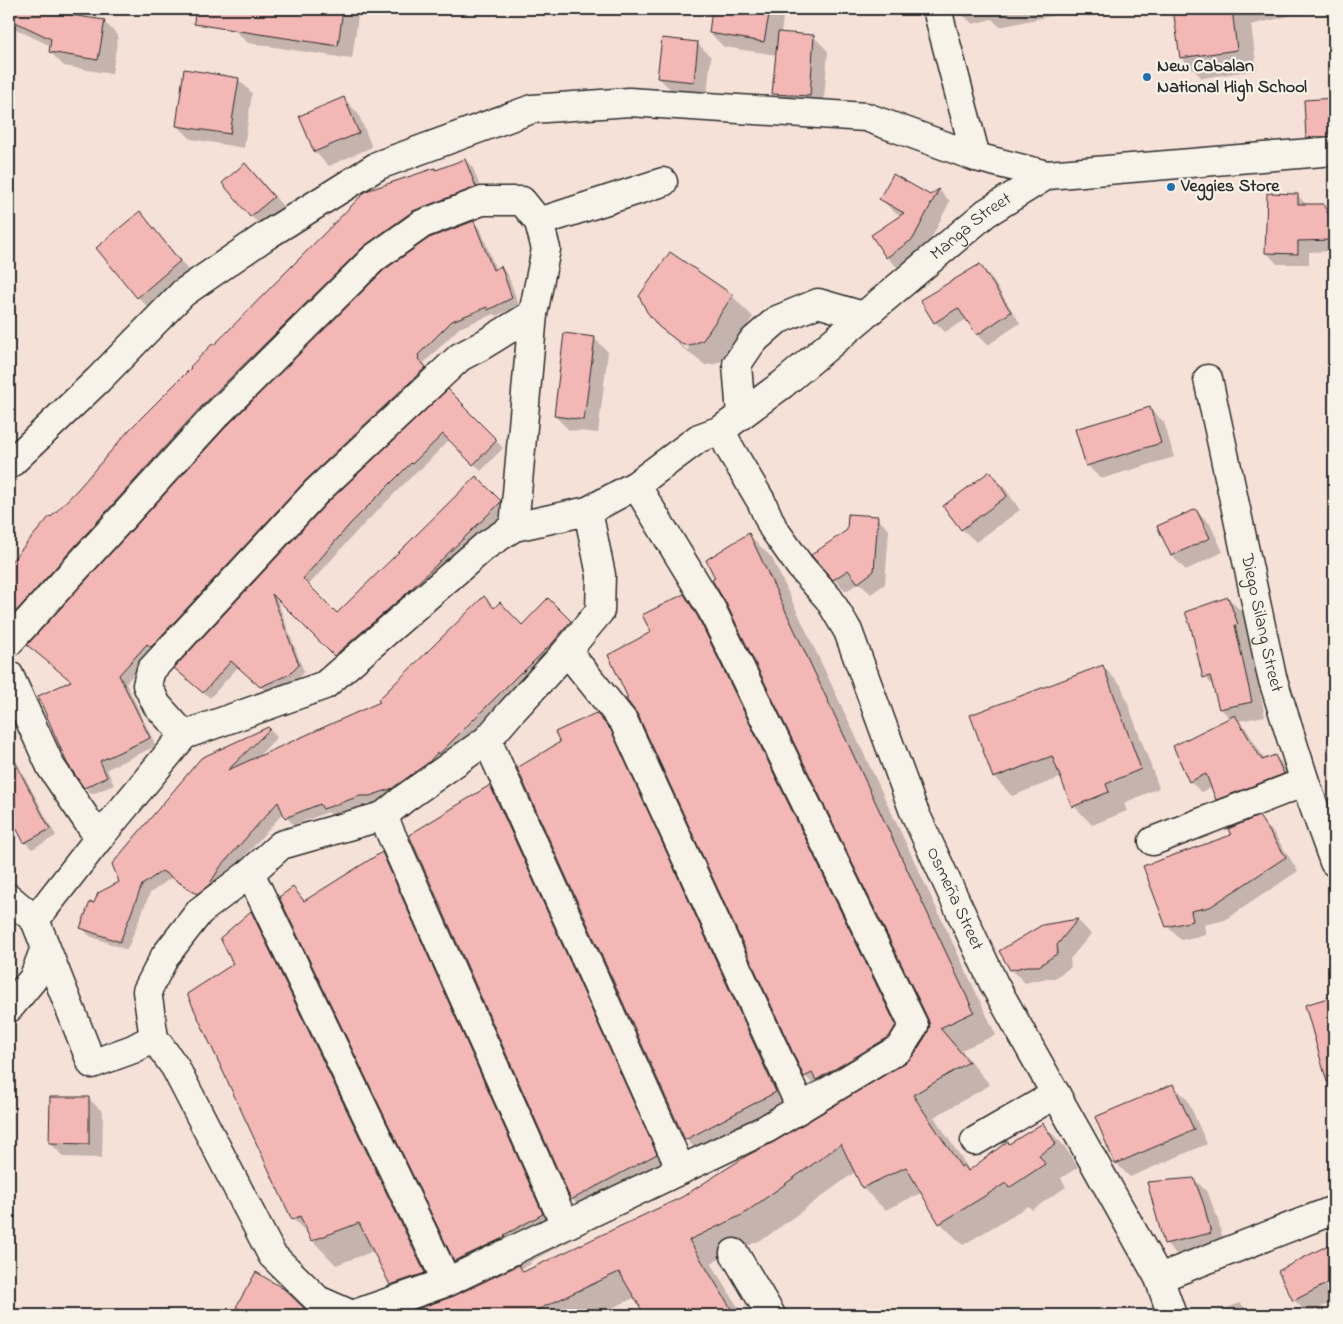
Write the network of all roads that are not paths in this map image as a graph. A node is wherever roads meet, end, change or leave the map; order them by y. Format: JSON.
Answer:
{"nodes":[{"id":1,"x":937,"y":9,"type":"edge"},
{"id":2,"x":1334,"y":151,"type":"edge"},
{"id":3,"x":976,"y":157,"type":"junction"},
{"id":4,"x":1047,"y":176,"type":"junction"},
{"id":5,"x":663,"y":182,"type":"dead end"},
{"id":6,"x":539,"y":222,"type":"junction"},
{"id":7,"x":533,"y":314,"type":"junction"},
{"id":8,"x":863,"y":316,"type":"junction"},
{"id":9,"x":1208,"y":379,"type":"dead end"},
{"id":10,"x":731,"y":422,"type":"junction"},
{"id":11,"x":9,"y":465,"type":"edge"},
{"id":12,"x":636,"y":485,"type":"junction"},
{"id":13,"x":588,"y":511,"type":"junction"},
{"id":14,"x":514,"y":527,"type":"junction"},
{"id":15,"x":9,"y":642,"type":"edge"},
{"id":16,"x":567,"y":651,"type":"junction"},
{"id":17,"x":9,"y":675,"type":"edge"},
{"id":18,"x":184,"y":736,"type":"junction"},
{"id":19,"x":487,"y":740,"type":"junction"},
{"id":20,"x":1305,"y":782,"type":"junction"},
{"id":21,"x":382,"y":816,"type":"junction"},
{"id":22,"x":99,"y":838,"type":"junction"},
{"id":23,"x":1153,"y":841,"type":"dead end"},
{"id":24,"x":1334,"y":862,"type":"edge"},
{"id":25,"x":250,"y":873,"type":"junction"},
{"id":26,"x":9,"y":898,"type":"edge"},
{"id":27,"x":35,"y":920,"type":"junction"},
{"id":28,"x":45,"y":948,"type":"junction"},
{"id":29,"x":9,"y":1008,"type":"edge"},
{"id":30,"x":154,"y":1038,"type":"junction"},
{"id":31,"x":1056,"y":1094,"type":"junction"},
{"id":32,"x":801,"y":1108,"type":"junction"},
{"id":33,"x":975,"y":1141,"type":"dead end"},
{"id":34,"x":681,"y":1170,"type":"junction"},
{"id":35,"x":1334,"y":1210,"type":"edge"},
{"id":36,"x":565,"y":1226,"type":"junction"},
{"id":37,"x":734,"y":1252,"type":"dead end"},
{"id":38,"x":1159,"y":1278,"type":"junction"},
{"id":39,"x":447,"y":1282,"type":"junction"},
{"id":40,"x":771,"y":1315,"type":"edge"},
{"id":41,"x":1172,"y":1315,"type":"edge"}],
"edges":[{"from":1,"to":3,"type":"street"},
{"from":2,"to":4,"type":"street","name":"Manga Street"},
{"from":3,"to":4,"type":"street"},
{"from":3,"to":11,"type":"street"},
{"from":4,"to":8,"type":"street","name":"Manga Street"},
{"from":5,"to":6,"type":"street"},
{"from":6,"to":7,"type":"street"},
{"from":6,"to":15,"type":"street"},
{"from":7,"to":14,"type":"street"},
{"from":7,"to":18,"type":"street"},
{"from":8,"to":10,"type":"street","name":"Manga Street"},
{"from":8,"to":10,"type":"street"},
{"from":9,"to":20,"type":"street","name":"Diego Silang Street"},
{"from":10,"to":12,"type":"street","name":"Manga Street"},
{"from":10,"to":31,"type":"street","name":"Osmeña Street"},
{"from":12,"to":13,"type":"street","name":"Manga Street"},
{"from":12,"to":32,"type":"street"},
{"from":13,"to":14,"type":"street","name":"Manga Street"},
{"from":13,"to":16,"type":"street"},
{"from":14,"to":18,"type":"street"},
{"from":16,"to":19,"type":"street"},
{"from":16,"to":32,"type":"street"},
{"from":17,"to":22,"type":"street"},
{"from":18,"to":22,"type":"street"},
{"from":19,"to":21,"type":"street"},
{"from":19,"to":34,"type":"street"},
{"from":20,"to":23,"type":"street"},
{"from":20,"to":24,"type":"street","name":"Diego Silang Street"},
{"from":21,"to":25,"type":"street"},
{"from":21,"to":36,"type":"street"},
{"from":22,"to":27,"type":"street"},
{"from":25,"to":30,"type":"street"},
{"from":25,"to":39,"type":"street"},
{"from":26,"to":27,"type":"street"},
{"from":27,"to":28,"type":"street"},
{"from":28,"to":29,"type":"street"},
{"from":28,"to":30,"type":"street"},
{"from":30,"to":39,"type":"street"},
{"from":31,"to":33,"type":"street"},
{"from":31,"to":38,"type":"street","name":"Osmeña Street"},
{"from":32,"to":34,"type":"street"},
{"from":34,"to":36,"type":"street"},
{"from":35,"to":38,"type":"street"},
{"from":36,"to":39,"type":"street"},
{"from":37,"to":40,"type":"street"},
{"from":38,"to":41,"type":"street","name":"Osmeña Street"}]}
